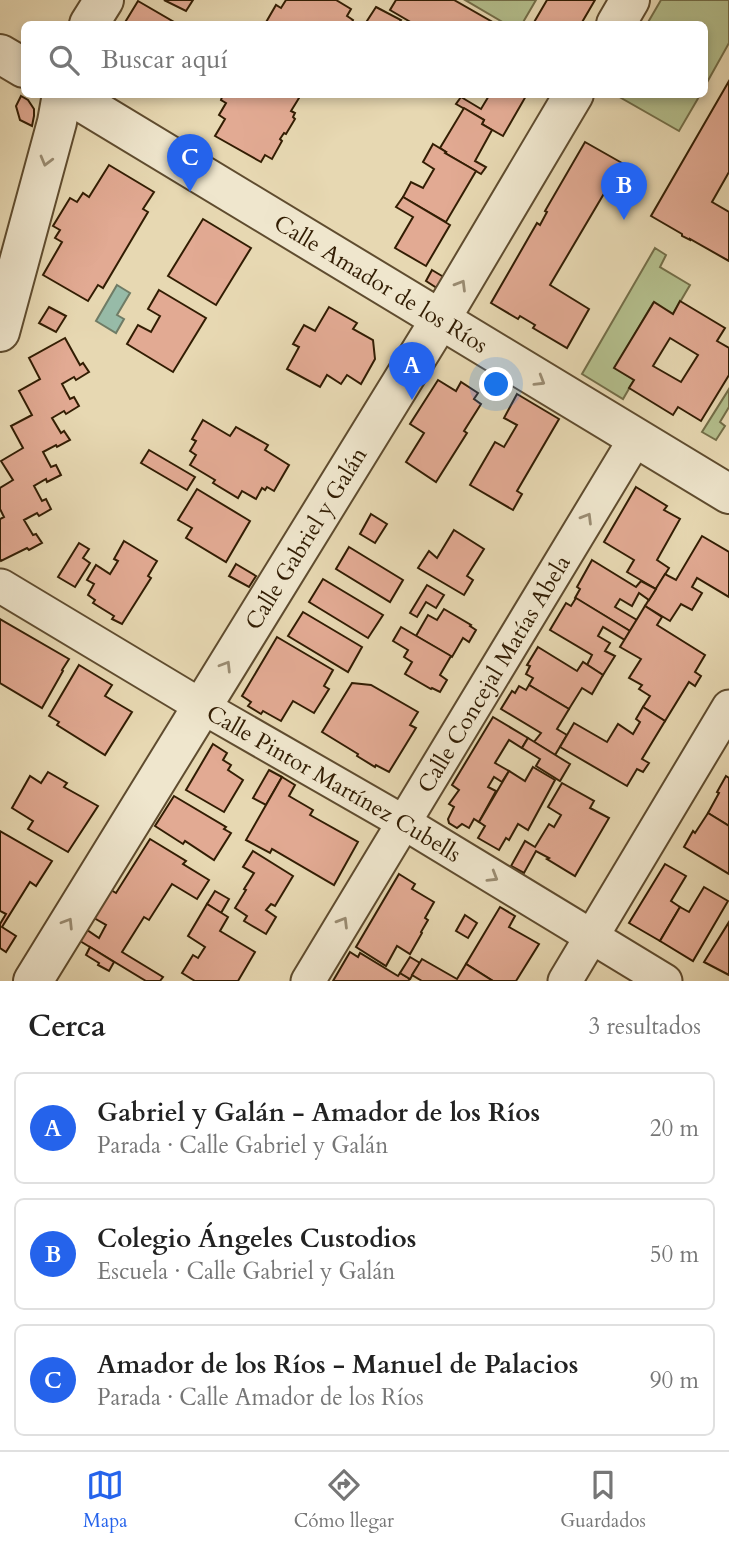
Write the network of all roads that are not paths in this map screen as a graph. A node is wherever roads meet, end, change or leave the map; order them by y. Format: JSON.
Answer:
{"nodes":[{"id":1,"x":104,"y":0,"type":"edge"},
{"id":2,"x":630,"y":0,"type":"edge"},
{"id":3,"x":91,"y":21,"type":"edge"},
{"id":4,"x":618,"y":21,"type":"edge"},
{"id":5,"x":0,"y":54,"type":"edge"},
{"id":6,"x":21,"y":66,"type":"edge"},
{"id":7,"x":61,"y":98,"type":"edge"},
{"id":8,"x":75,"y":98,"type":"edge"},
{"id":9,"x":572,"y":98,"type":"edge"},
{"id":10,"x":440,"y":320,"type":"junction"},
{"id":11,"x":0,"y":332,"type":"edge"},
{"id":12,"x":636,"y":438,"type":"junction"},
{"id":13,"x":729,"y":494,"type":"edge"},
{"id":14,"x":1,"y":586,"type":"edge"},
{"id":15,"x":201,"y":706,"type":"junction"},
{"id":16,"x":729,"y":707,"type":"edge"},
{"id":17,"x":403,"y":822,"type":"junction"},
{"id":18,"x":591,"y":937,"type":"junction"},
{"id":19,"x":33,"y":981,"type":"edge"},
{"id":20,"x":308,"y":981,"type":"edge"},
{"id":21,"x":565,"y":981,"type":"edge"},
{"id":22,"x":665,"y":981,"type":"edge"}],
"edges":[{"from":1,"to":3,"type":"street"},
{"from":2,"to":4,"type":"street"},
{"from":5,"to":6,"type":"street"},
{"from":7,"to":11,"type":"street","one_way":true},
{"from":8,"to":10,"type":"street","name":"Calle Amador de los Ríos"},
{"from":10,"to":9,"type":"street","name":"Calle Gabriel y Galán","one_way":true},
{"from":10,"to":12,"type":"street","name":"Calle Amador de los Ríos","one_way":true},
{"from":15,"to":10,"type":"street","name":"Calle Gabriel y Galán","one_way":true},
{"from":12,"to":13,"type":"street","name":"Calle Amador de los Ríos"},
{"from":17,"to":12,"type":"street","name":"Calle Concejal Matías Abela","one_way":true},
{"from":14,"to":15,"type":"street","name":"Calle Pintor Martínez Cubells"},
{"from":15,"to":17,"type":"street","name":"Calle Pintor Martínez Cubells"},
{"from":19,"to":15,"type":"street","name":"Calle Gabriel y Galán","one_way":true},
{"from":16,"to":18,"type":"street"},
{"from":17,"to":18,"type":"street","name":"Calle Pintor Martínez Cubells","one_way":true},
{"from":20,"to":17,"type":"street","name":"Calle Concejal Matías Abela","one_way":true},
{"from":18,"to":21,"type":"street"},
{"from":18,"to":22,"type":"street","name":"Calle Pintor Martínez Cubells"}]}
